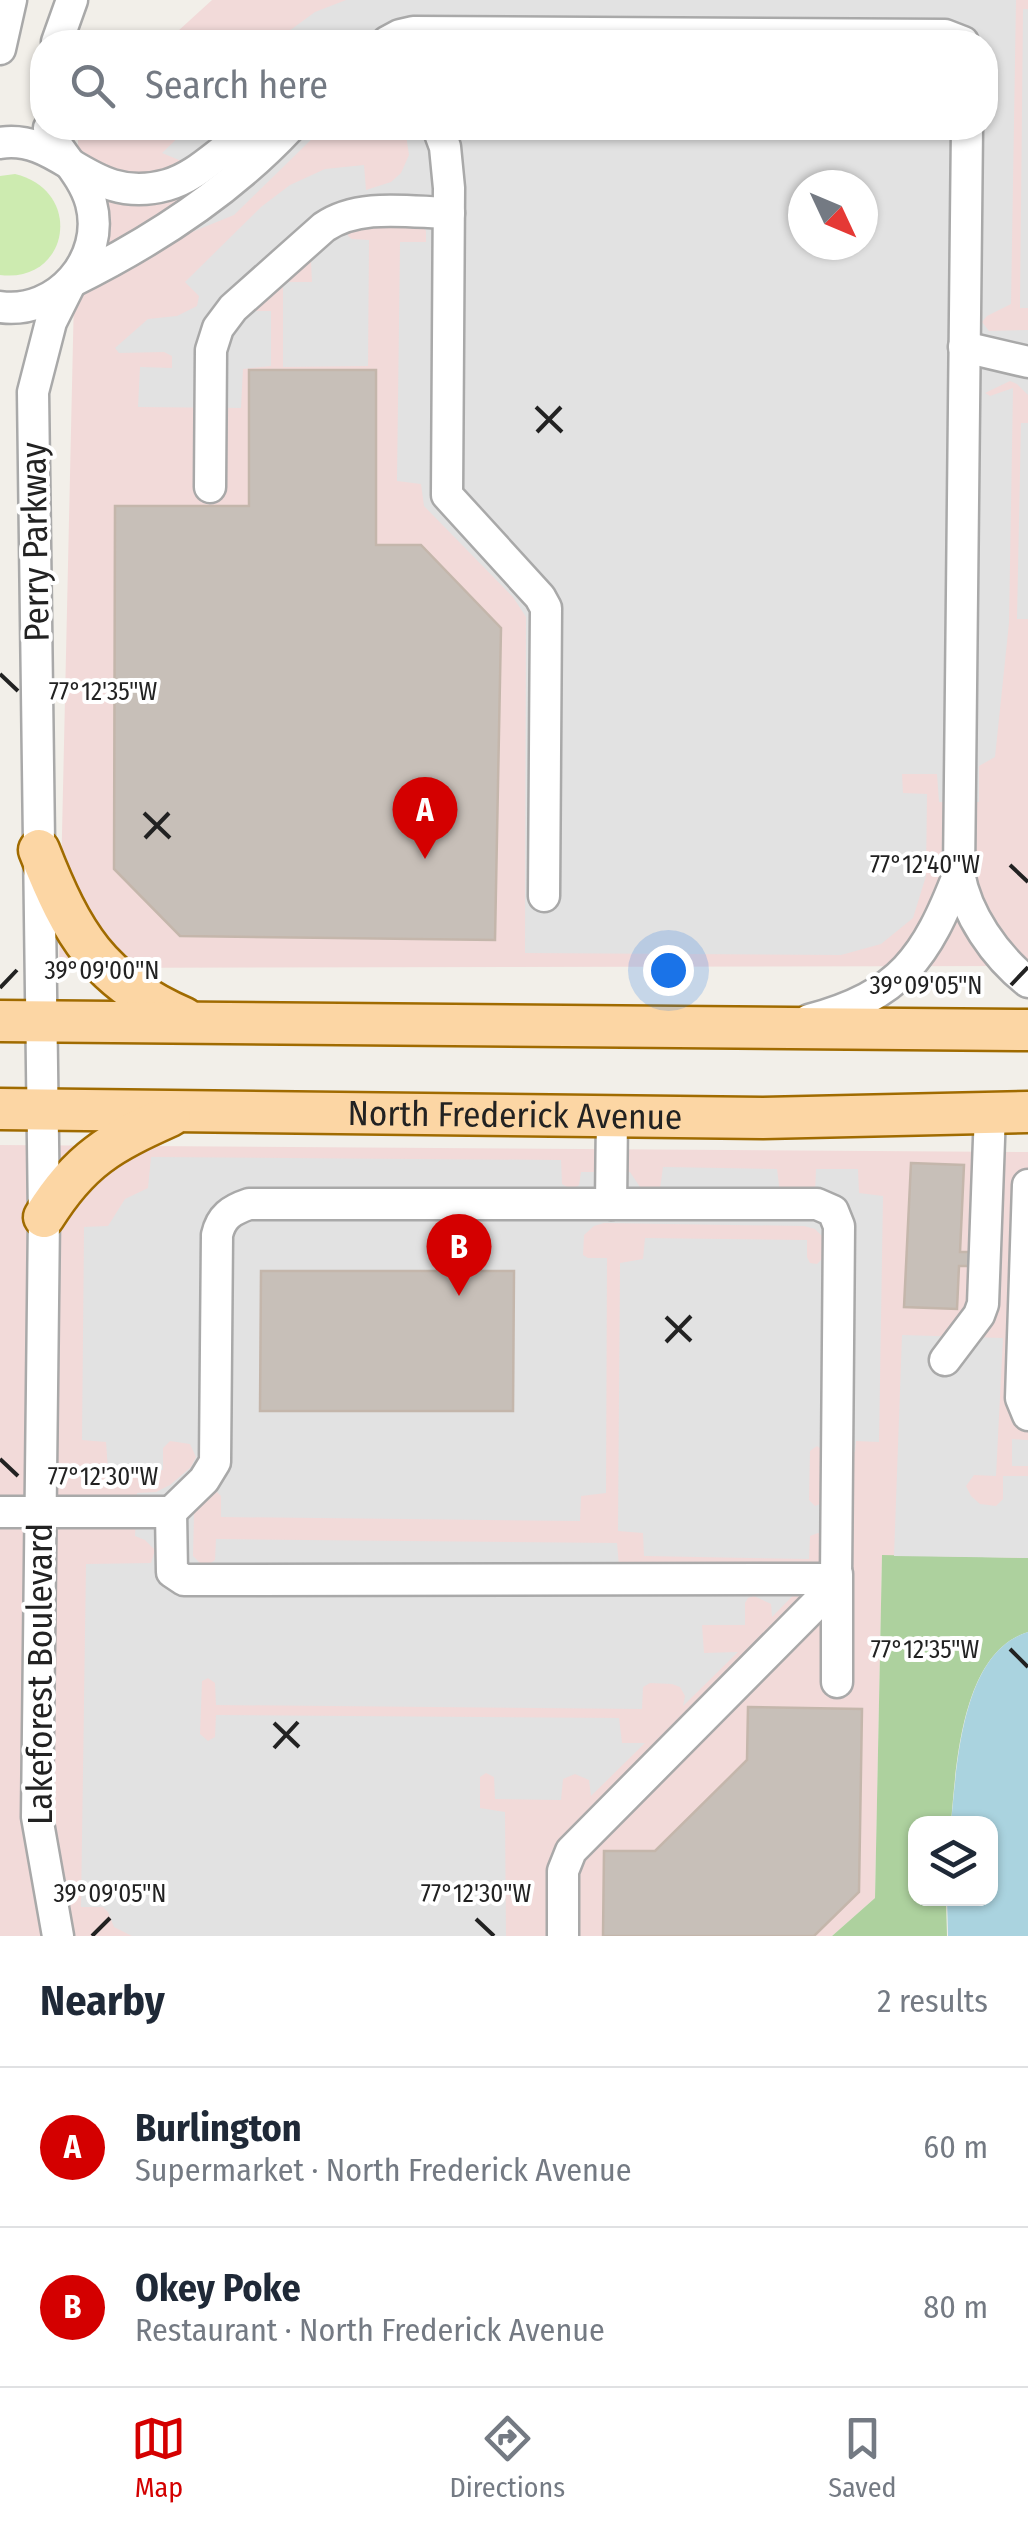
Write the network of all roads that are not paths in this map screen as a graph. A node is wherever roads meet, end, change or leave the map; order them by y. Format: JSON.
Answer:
{"nodes":[{"id":1,"x":11,"y":0,"type":"edge"},
{"id":2,"x":72,"y":0,"type":"edge"},
{"id":3,"x":61,"y":30,"type":"edge"},
{"id":4,"x":0,"y":49,"type":"edge"},
{"id":5,"x":53,"y":140,"type":"edge"},
{"id":6,"x":235,"y":140,"type":"edge"},
{"id":7,"x":277,"y":140,"type":"edge"},
{"id":8,"x":441,"y":140,"type":"edge"},
{"id":9,"x":967,"y":140,"type":"edge"},
{"id":10,"x":0,"y":143,"type":"edge"},
{"id":11,"x":68,"y":164,"type":"junction"},
{"id":12,"x":449,"y":213,"type":"junction"},
{"id":13,"x":71,"y":282,"type":"junction"},
{"id":14,"x":0,"y":308,"type":"edge"},
{"id":15,"x":964,"y":347,"type":"junction"},
{"id":16,"x":1028,"y":362,"type":"edge"},
{"id":17,"x":210,"y":487,"type":"dead end"},
{"id":18,"x":39,"y":850,"type":"junction"},
{"id":19,"x":959,"y":873,"type":"junction"},
{"id":20,"x":544,"y":896,"type":"dead end"},
{"id":21,"x":1028,"y":982,"type":"edge"},
{"id":22,"x":0,"y":1021,"type":"edge"},
{"id":23,"x":40,"y":1022,"type":"junction"},
{"id":24,"x":197,"y":1024,"type":"junction"},
{"id":25,"x":782,"y":1027,"type":"junction"},
{"id":26,"x":1028,"y":1030,"type":"edge"},
{"id":27,"x":0,"y":1109,"type":"edge"},
{"id":28,"x":185,"y":1109,"type":"junction"},
{"id":29,"x":43,"y":1110,"type":"junction"},
{"id":30,"x":1009,"y":1112,"type":"edge"},
{"id":31,"x":612,"y":1116,"type":"junction"},
{"id":32,"x":1028,"y":1185,"type":"edge"},
{"id":33,"x":611,"y":1204,"type":"junction"},
{"id":34,"x":44,"y":1217,"type":"junction"},
{"id":35,"x":1025,"y":1348,"type":"edge"},
{"id":36,"x":945,"y":1360,"type":"dead end"},
{"id":37,"x":1028,"y":1415,"type":"edge"},
{"id":38,"x":0,"y":1512,"type":"edge"},
{"id":39,"x":39,"y":1512,"type":"junction"},
{"id":40,"x":171,"y":1512,"type":"junction"},
{"id":41,"x":837,"y":1575,"type":"junction"},
{"id":42,"x":837,"y":1682,"type":"dead end"},
{"id":43,"x":58,"y":1936,"type":"edge"},
{"id":44,"x":562,"y":1936,"type":"edge"}],
"edges":[{"from":1,"to":4,"type":"street"},
{"from":2,"to":3,"type":"street"},
{"from":5,"to":11,"type":"street"},
{"from":6,"to":11,"type":"street"},
{"from":7,"to":13,"type":"street"},
{"from":8,"to":12,"type":"street"},
{"from":9,"to":15,"type":"street"},
{"from":10,"to":11,"type":"street"},
{"from":11,"to":13,"type":"street","name":"Perry Parkway"},
{"from":12,"to":17,"type":"street"},
{"from":12,"to":20,"type":"street"},
{"from":13,"to":14,"type":"street"},
{"from":13,"to":18,"type":"street","name":"Perry Parkway"},
{"from":15,"to":16,"type":"street"},
{"from":15,"to":19,"type":"street"},
{"from":18,"to":23,"type":"street","name":"Perry Parkway"},
{"from":18,"to":24,"type":"main road"},
{"from":19,"to":21,"type":"street"},
{"from":19,"to":25,"type":"street"},
{"from":22,"to":23,"type":"main road"},
{"from":23,"to":24,"type":"main road"},
{"from":23,"to":29,"type":"street","name":"Perry Parkway"},
{"from":24,"to":25,"type":"main road"},
{"from":25,"to":26,"type":"main road"},
{"from":27,"to":29,"type":"main road","name":"North Frederick Avenue"},
{"from":28,"to":29,"type":"main road","name":"North Frederick Avenue"},
{"from":28,"to":31,"type":"main road","name":"North Frederick Avenue"},
{"from":28,"to":34,"type":"main road"},
{"from":29,"to":34,"type":"street","name":"Lakeforest Boulevard"},
{"from":30,"to":31,"type":"main road","name":"North Frederick Avenue"},
{"from":30,"to":36,"type":"street"},
{"from":31,"to":33,"type":"street"},
{"from":32,"to":35,"type":"street"},
{"from":33,"to":40,"type":"street"},
{"from":33,"to":41,"type":"street"},
{"from":34,"to":39,"type":"street","name":"Lakeforest Boulevard"},
{"from":35,"to":37,"type":"street"},
{"from":38,"to":39,"type":"street"},
{"from":39,"to":40,"type":"street"},
{"from":39,"to":43,"type":"street","name":"Lakeforest Boulevard"},
{"from":40,"to":41,"type":"street"},
{"from":41,"to":42,"type":"street"},
{"from":41,"to":44,"type":"street"}]}
